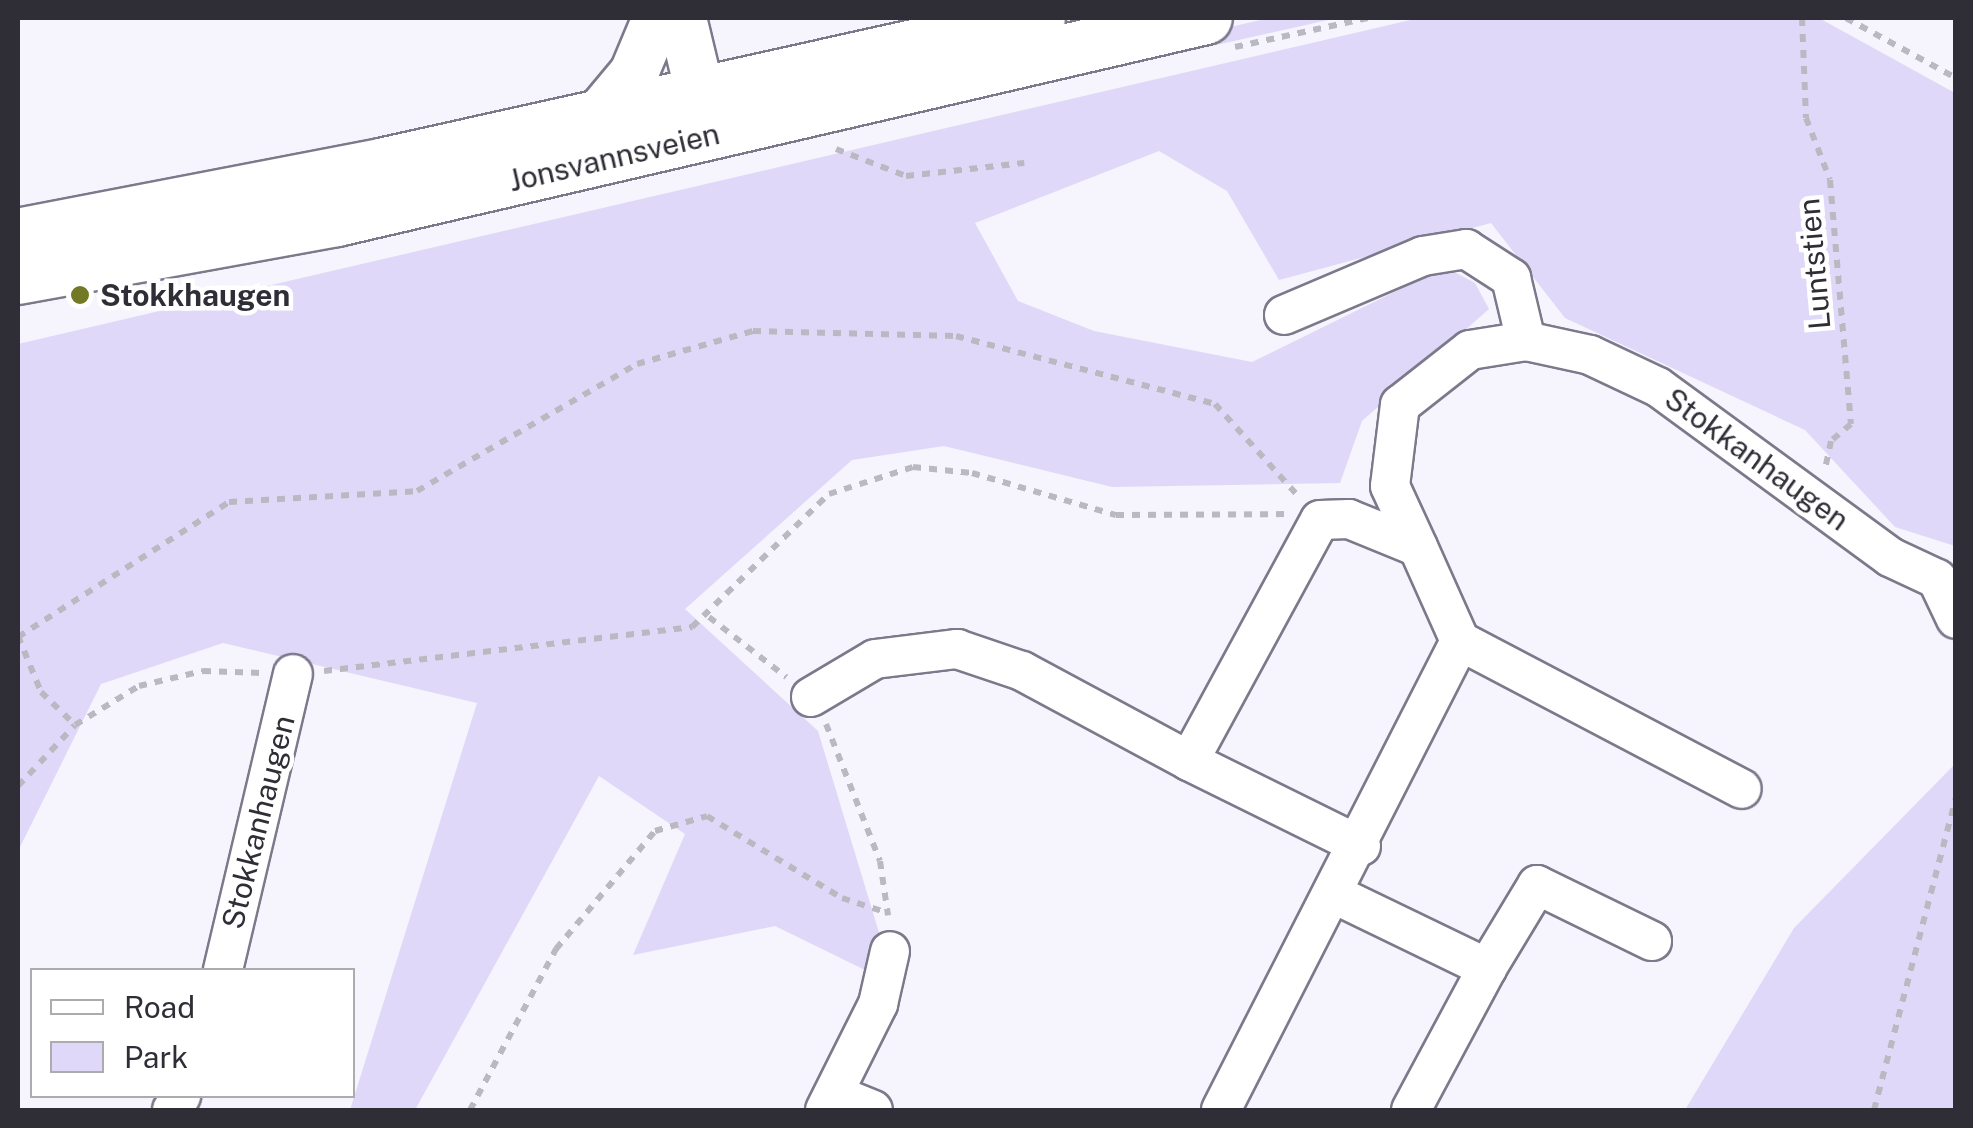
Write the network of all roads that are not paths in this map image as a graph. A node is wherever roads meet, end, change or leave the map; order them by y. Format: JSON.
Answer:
{"nodes":[{"id":1,"x":657,"y":18,"type":"edge"},
{"id":2,"x":682,"y":18,"type":"edge"},
{"id":3,"x":714,"y":18,"type":"edge"},
{"id":4,"x":1039,"y":18,"type":"edge"},
{"id":5,"x":1206,"y":18,"type":"edge"},
{"id":6,"x":719,"y":103,"type":"junction"},
{"id":7,"x":599,"y":114,"type":"junction"},
{"id":8,"x":18,"y":235,"type":"edge"},
{"id":9,"x":18,"y":278,"type":"edge"},
{"id":10,"x":1284,"y":314,"type":"dead end"},
{"id":11,"x":1526,"y":341,"type":"junction"},
{"id":12,"x":1418,"y":547,"type":"junction"},
{"id":13,"x":1946,"y":580,"type":"edge"},
{"id":14,"x":1956,"y":619,"type":"edge"},
{"id":15,"x":1460,"y":641,"type":"junction"},
{"id":16,"x":293,"y":674,"type":"road end"},
{"id":17,"x":812,"y":696,"type":"road end"},
{"id":18,"x":1189,"y":761,"type":"junction"},
{"id":19,"x":1742,"y":789,"type":"dead end"},
{"id":20,"x":1361,"y":846,"type":"junction"},
{"id":21,"x":1336,"y":895,"type":"junction"},
{"id":22,"x":1652,"y":941,"type":"dead end"},
{"id":23,"x":890,"y":951,"type":"road end"},
{"id":24,"x":223,"y":968,"type":"edge"},
{"id":25,"x":1486,"y":968,"type":"junction"},
{"id":26,"x":829,"y":1102,"type":"edge"},
{"id":27,"x":873,"y":1110,"type":"edge"},
{"id":28,"x":1221,"y":1110,"type":"edge"},
{"id":29,"x":1411,"y":1110,"type":"edge"}],
"edges":[{"from":1,"to":7,"type":"street"},
{"from":2,"to":6,"type":"street"},
{"from":3,"to":6,"type":"street"},
{"from":4,"to":6,"type":"main road","name":"Jonsvannsveien"},
{"from":5,"to":6,"type":"main road","name":"Jonsvannsveien"},
{"from":6,"to":7,"type":"main road","name":"Jonsvannsveien"},
{"from":6,"to":9,"type":"main road","name":"Jonsvannsveien"},
{"from":7,"to":8,"type":"main road","name":"Jonsvannsveien"},
{"from":10,"to":11,"type":"street"},
{"from":11,"to":12,"type":"street","name":"Stokkanhaugen"},
{"from":11,"to":13,"type":"street","name":"Stokkanhaugen"},
{"from":12,"to":15,"type":"street","name":"Stokkanhaugen"},
{"from":12,"to":18,"type":"street"},
{"from":13,"to":14,"type":"street","name":"Stokkanhaugen"},
{"from":15,"to":19,"type":"street"},
{"from":15,"to":20,"type":"street"},
{"from":16,"to":24,"type":"street","name":"Stokkanhaugen"},
{"from":17,"to":18,"type":"street"},
{"from":18,"to":20,"type":"street"},
{"from":20,"to":21,"type":"street"},
{"from":21,"to":25,"type":"street"},
{"from":21,"to":28,"type":"street"},
{"from":22,"to":25,"type":"street"},
{"from":23,"to":26,"type":"street"},
{"from":25,"to":29,"type":"street"},
{"from":26,"to":27,"type":"street"}]}
